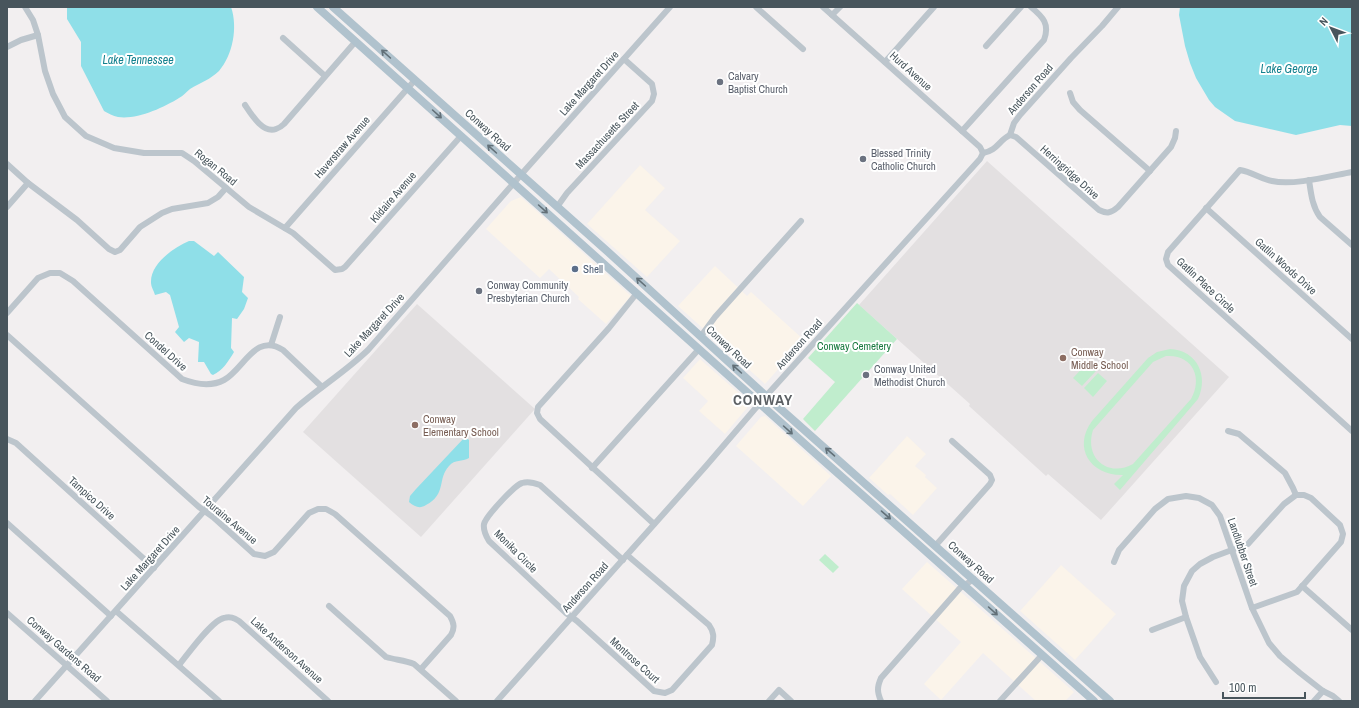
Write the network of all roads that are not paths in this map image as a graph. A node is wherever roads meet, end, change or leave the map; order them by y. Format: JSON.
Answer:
{"nodes":[{"id":1,"x":25,"y":7,"type":"edge"},
{"id":2,"x":317,"y":7,"type":"edge"},
{"id":3,"x":333,"y":7,"type":"edge"},
{"id":4,"x":670,"y":7,"type":"edge"},
{"id":5,"x":756,"y":7,"type":"edge"},
{"id":6,"x":823,"y":7,"type":"edge"},
{"id":7,"x":840,"y":7,"type":"edge"},
{"id":8,"x":934,"y":7,"type":"edge"},
{"id":9,"x":1021,"y":7,"type":"edge"},
{"id":10,"x":1032,"y":7,"type":"edge"},
{"id":11,"x":1118,"y":7,"type":"edge"},
{"id":12,"x":832,"y":16,"type":"junction"},
{"id":13,"x":38,"y":35,"type":"junction"},
{"id":14,"x":283,"y":38,"type":"dead end"},
{"id":15,"x":356,"y":42,"type":"junction"},
{"id":16,"x":986,"y":46,"type":"dead end"},
{"id":17,"x":7,"y":47,"type":"edge"},
{"id":18,"x":803,"y":49,"type":"dead end"},
{"id":19,"x":624,"y":59,"type":"junction"},
{"id":20,"x":885,"y":62,"type":"junction"},
{"id":21,"x":326,"y":76,"type":"junction"},
{"id":22,"x":415,"y":80,"type":"junction"},
{"id":23,"x":408,"y":88,"type":"junction"},
{"id":24,"x":1070,"y":93,"type":"dead end"},
{"id":25,"x":245,"y":105,"type":"dead end"},
{"id":26,"x":962,"y":130,"type":"junction"},
{"id":27,"x":1176,"y":131,"type":"dead end"},
{"id":28,"x":1010,"y":135,"type":"junction"},
{"id":29,"x":461,"y":136,"type":"junction"},
{"id":30,"x":983,"y":152,"type":"junction"},
{"id":31,"x":7,"y":164,"type":"edge"},
{"id":32,"x":1150,"y":171,"type":"junction"},
{"id":33,"x":1352,"y":172,"type":"edge"},
{"id":34,"x":521,"y":175,"type":"junction"},
{"id":35,"x":1309,"y":180,"type":"junction"},
{"id":36,"x":28,"y":183,"type":"junction"},
{"id":37,"x":514,"y":183,"type":"junction"},
{"id":38,"x":226,"y":188,"type":"junction"},
{"id":39,"x":7,"y":207,"type":"edge"},
{"id":40,"x":557,"y":207,"type":"junction"},
{"id":41,"x":1206,"y":208,"type":"junction"},
{"id":42,"x":801,"y":221,"type":"dead end"},
{"id":43,"x":285,"y":228,"type":"junction"},
{"id":44,"x":1352,"y":245,"type":"edge"},
{"id":45,"x":338,"y":270,"type":"joint"},
{"id":46,"x":637,"y":293,"type":"junction"},
{"id":47,"x":7,"y":313,"type":"edge"},
{"id":48,"x":280,"y":317,"type":"dead end"},
{"id":49,"x":675,"y":327,"type":"junction"},
{"id":50,"x":7,"y":335,"type":"edge"},
{"id":51,"x":701,"y":336,"type":"junction"},
{"id":52,"x":1352,"y":339,"type":"edge"},
{"id":53,"x":271,"y":345,"type":"junction"},
{"id":54,"x":699,"y":349,"type":"junction"},
{"id":55,"x":322,"y":387,"type":"junction"},
{"id":56,"x":766,"y":396,"type":"junction"},
{"id":57,"x":759,"y":404,"type":"junction"},
{"id":58,"x":1228,"y":431,"type":"dead end"},
{"id":59,"x":1352,"y":431,"type":"edge"},
{"id":60,"x":7,"y":439,"type":"edge"},
{"id":61,"x":952,"y":441,"type":"dead end"},
{"id":62,"x":592,"y":468,"type":"junction"},
{"id":63,"x":859,"y":478,"type":"junction"},
{"id":64,"x":849,"y":483,"type":"junction"},
{"id":65,"x":1296,"y":495,"type":"junction"},
{"id":66,"x":205,"y":511,"type":"junction"},
{"id":67,"x":7,"y":523,"type":"edge"},
{"id":68,"x":654,"y":524,"type":"junction"},
{"id":69,"x":902,"y":530,"type":"junction"},
{"id":70,"x":936,"y":545,"type":"junction"},
{"id":71,"x":1232,"y":550,"type":"junction"},
{"id":72,"x":625,"y":557,"type":"junction"},
{"id":73,"x":1114,"y":562,"type":"dead end"},
{"id":74,"x":154,"y":568,"type":"junction"},
{"id":75,"x":974,"y":579,"type":"junction"},
{"id":76,"x":964,"y":585,"type":"junction"},
{"id":77,"x":1302,"y":586,"type":"junction"},
{"id":78,"x":329,"y":606,"type":"dead end"},
{"id":79,"x":1252,"y":608,"type":"junction"},
{"id":80,"x":116,"y":611,"type":"junction"},
{"id":81,"x":7,"y":613,"type":"edge"},
{"id":82,"x":111,"y":616,"type":"junction"},
{"id":83,"x":572,"y":617,"type":"junction"},
{"id":84,"x":1186,"y":617,"type":"junction"},
{"id":85,"x":1006,"y":623,"type":"junction"},
{"id":86,"x":1152,"y":630,"type":"dead end"},
{"id":87,"x":1352,"y":630,"type":"edge"},
{"id":88,"x":1038,"y":636,"type":"junction"},
{"id":89,"x":1042,"y":655,"type":"junction"},
{"id":90,"x":67,"y":665,"type":"junction"},
{"id":91,"x":179,"y":665,"type":"junction"},
{"id":92,"x":1074,"y":668,"type":"junction"},
{"id":93,"x":421,"y":669,"type":"junction"},
{"id":94,"x":1216,"y":682,"type":"dead end"},
{"id":95,"x":1323,"y":691,"type":"junction"},
{"id":96,"x":36,"y":701,"type":"edge"},
{"id":97,"x":107,"y":701,"type":"edge"},
{"id":98,"x":219,"y":701,"type":"edge"},
{"id":99,"x":328,"y":701,"type":"edge"},
{"id":100,"x":456,"y":701,"type":"edge"},
{"id":101,"x":497,"y":701,"type":"edge"},
{"id":102,"x":769,"y":701,"type":"edge"},
{"id":103,"x":791,"y":701,"type":"edge"},
{"id":104,"x":880,"y":701,"type":"edge"},
{"id":105,"x":1000,"y":701,"type":"edge"},
{"id":106,"x":1094,"y":701,"type":"edge"},
{"id":107,"x":1110,"y":701,"type":"edge"},
{"id":108,"x":1314,"y":701,"type":"edge"},
{"id":109,"x":1339,"y":701,"type":"edge"}],
"edges":[{"from":1,"to":13,"type":"street","name":"Rogan Road"},
{"from":2,"to":15,"type":"main road","name":"Conway Road"},
{"from":22,"to":3,"type":"main road","name":"Conway Road","one_way":true},
{"from":4,"to":19,"type":"street","name":"Lake Margaret Drive"},
{"from":5,"to":18,"type":"street"},
{"from":6,"to":12,"type":"street","name":"Hurd Avenue"},
{"from":7,"to":12,"type":"street"},
{"from":8,"to":20,"type":"street"},
{"from":9,"to":16,"type":"street"},
{"from":10,"to":26,"type":"street"},
{"from":11,"to":28,"type":"street","name":"Anderson Road"},
{"from":12,"to":20,"type":"street","name":"Hurd Avenue"},
{"from":13,"to":17,"type":"street"},
{"from":13,"to":38,"type":"street","name":"Rogan Road"},
{"from":14,"to":21,"type":"street"},
{"from":15,"to":21,"type":"street"},
{"from":15,"to":23,"type":"main road","name":"Conway Road"},
{"from":19,"to":34,"type":"street","name":"Lake Margaret Drive"},
{"from":19,"to":40,"type":"street","name":"Massachusetts Street"},
{"from":20,"to":26,"type":"street","name":"Hurd Avenue"},
{"from":21,"to":25,"type":"street"},
{"from":22,"to":23,"type":"street","name":"Haverstraw Avenue"},
{"from":34,"to":22,"type":"main road","name":"Conway Road","one_way":true},
{"from":23,"to":29,"type":"main road","name":"Conway Road","one_way":true},
{"from":23,"to":43,"type":"street","name":"Haverstraw Avenue"},
{"from":24,"to":32,"type":"street"},
{"from":26,"to":30,"type":"street","name":"Hurd Avenue"},
{"from":27,"to":32,"type":"street","name":"Herringridge Drive"},
{"from":28,"to":30,"type":"street","name":"Anderson Road"},
{"from":28,"to":32,"type":"street","name":"Herringridge Drive"},
{"from":29,"to":37,"type":"main road","name":"Conway Road"},
{"from":29,"to":45,"type":"street","name":"Kildaire Avenue"},
{"from":30,"to":56,"type":"street","name":"Anderson Road"},
{"from":31,"to":36,"type":"street"},
{"from":33,"to":35,"type":"street","name":"Gatlin Place Circle"},
{"from":34,"to":37,"type":"street","name":"Lake Margaret Drive"},
{"from":34,"to":40,"type":"main road","name":"Conway Road"},
{"from":35,"to":41,"type":"street","name":"Gatlin Place Circle"},
{"from":35,"to":44,"type":"street"},
{"from":36,"to":38,"type":"street"},
{"from":36,"to":39,"type":"street"},
{"from":37,"to":46,"type":"main road","name":"Conway Road","one_way":true},
{"from":37,"to":55,"type":"street","name":"Lake Margaret Drive"},
{"from":38,"to":43,"type":"street","name":"Rogan Road"},
{"from":51,"to":40,"type":"main road","name":"Conway Road","one_way":true},
{"from":41,"to":52,"type":"street","name":"Gatlin Woods Drive"},
{"from":41,"to":59,"type":"street","name":"Gatlin Place Circle"},
{"from":42,"to":51,"type":"street"},
{"from":43,"to":45,"type":"street","name":"Rogan Road"},
{"from":46,"to":49,"type":"main road","name":"Conway Road"},
{"from":46,"to":62,"type":"street"},
{"from":47,"to":53,"type":"street","name":"Condel Drive"},
{"from":48,"to":53,"type":"street"},
{"from":49,"to":51,"type":"main road"},
{"from":49,"to":54,"type":"main road","name":"Conway Road"},
{"from":50,"to":66,"type":"street","name":"Touraine Avenue"},
{"from":56,"to":51,"type":"main road","name":"Conway Road","one_way":true},
{"from":53,"to":55,"type":"street"},
{"from":54,"to":57,"type":"main road","name":"Conway Road"},
{"from":54,"to":62,"type":"street"},
{"from":55,"to":66,"type":"street","name":"Lake Margaret Drive"},
{"from":56,"to":57,"type":"street","name":"Anderson Road"},
{"from":63,"to":56,"type":"main road","name":"Conway Road","one_way":true},
{"from":57,"to":64,"type":"main road","name":"Conway Road","one_way":true},
{"from":57,"to":68,"type":"street","name":"Anderson Road"},
{"from":58,"to":65,"type":"street"},
{"from":60,"to":74,"type":"street","name":"Tampico Drive"},
{"from":61,"to":70,"type":"street"},
{"from":62,"to":68,"type":"street"},
{"from":63,"to":64,"type":"street"},
{"from":63,"to":70,"type":"main road","name":"Conway Road"},
{"from":64,"to":69,"type":"main road","name":"Conway Road","one_way":true},
{"from":65,"to":71,"type":"street"},
{"from":65,"to":77,"type":"street"},
{"from":66,"to":74,"type":"street","name":"Lake Margaret Drive"},
{"from":66,"to":93,"type":"street","name":"Touraine Avenue"},
{"from":67,"to":82,"type":"street"},
{"from":68,"to":72,"type":"street","name":"Anderson Road"},
{"from":69,"to":70,"type":"main road"},
{"from":69,"to":76,"type":"main road","name":"Conway Road"},
{"from":70,"to":75,"type":"main road","name":"Conway Road"},
{"from":71,"to":73,"type":"street","name":"Landlubber Street"},
{"from":71,"to":79,"type":"street","name":"Landlubber Street"},
{"from":71,"to":84,"type":"street"},
{"from":72,"to":83,"type":"street","name":"Anderson Road"},
{"from":72,"to":83,"type":"street","name":"Monika Circle"},
{"from":72,"to":83,"type":"street","name":"Montrose Court"},
{"from":74,"to":80,"type":"street","name":"Lake Margaret Drive"},
{"from":75,"to":76,"type":"street"},
{"from":75,"to":88,"type":"main road","name":"Conway Road"},
{"from":76,"to":85,"type":"main road","name":"Conway Road","one_way":true},
{"from":76,"to":104,"type":"street"},
{"from":77,"to":79,"type":"street"},
{"from":77,"to":87,"type":"street"},
{"from":78,"to":93,"type":"street"},
{"from":79,"to":95,"type":"street","name":"Landlubber Street"},
{"from":80,"to":82,"type":"street","name":"Lake Margaret Drive"},
{"from":80,"to":91,"type":"street"},
{"from":81,"to":90,"type":"street","name":"Conway Gardens Road"},
{"from":82,"to":90,"type":"street","name":"Lake Margaret Drive"},
{"from":83,"to":101,"type":"street","name":"Anderson Road"},
{"from":84,"to":86,"type":"street"},
{"from":84,"to":94,"type":"street"},
{"from":85,"to":88,"type":"main road"},
{"from":85,"to":89,"type":"main road","name":"Conway Road"},
{"from":88,"to":92,"type":"main road","name":"Conway Road"},
{"from":89,"to":92,"type":"main road"},
{"from":89,"to":105,"type":"street"},
{"from":89,"to":106,"type":"main road","name":"Conway Road"},
{"from":90,"to":96,"type":"street","name":"Lake Margaret Drive"},
{"from":90,"to":97,"type":"street","name":"Conway Gardens Road"},
{"from":91,"to":98,"type":"street"},
{"from":91,"to":99,"type":"street","name":"Lake Anderson Avenue"},
{"from":92,"to":107,"type":"main road","name":"Conway Road"},
{"from":93,"to":100,"type":"street"},
{"from":95,"to":108,"type":"street"},
{"from":95,"to":109,"type":"street","name":"Landlubber Street"},
{"from":102,"to":103,"type":"street"}]}
